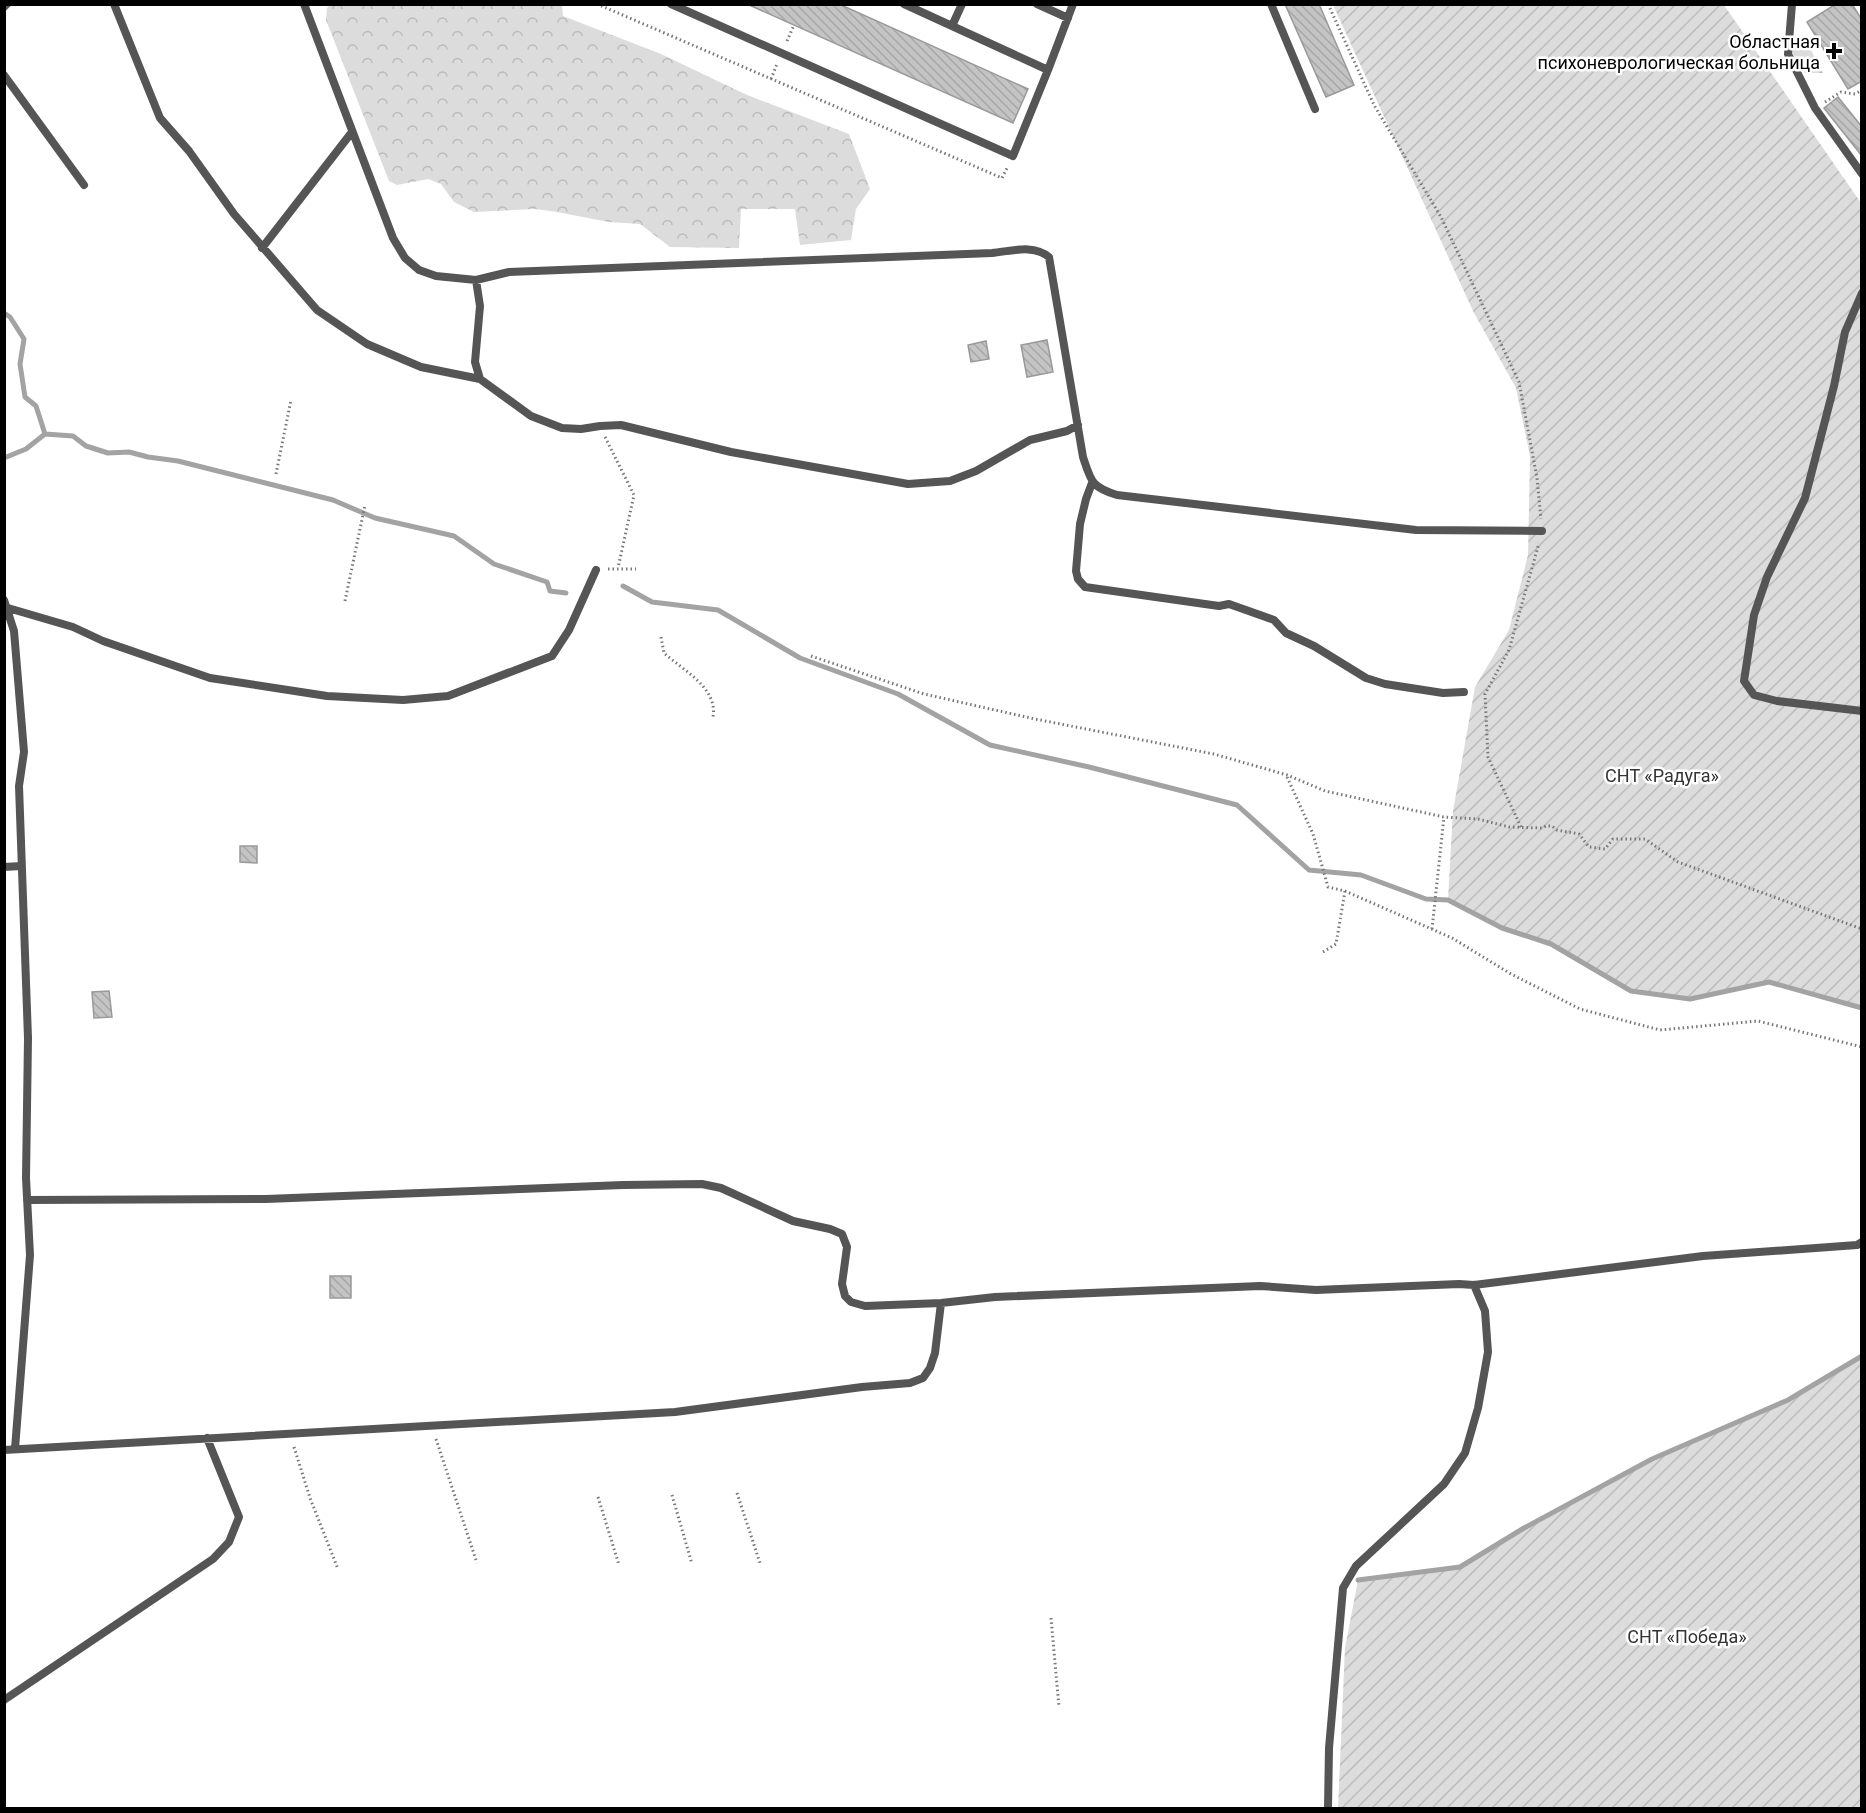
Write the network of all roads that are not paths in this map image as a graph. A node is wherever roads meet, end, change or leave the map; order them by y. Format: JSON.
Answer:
{"nodes":[{"id":1,"x":114,"y":4,"type":"edge"},
{"id":2,"x":304,"y":4,"type":"edge"},
{"id":3,"x":671,"y":4,"type":"edge"},
{"id":4,"x":904,"y":4,"type":"edge"},
{"id":5,"x":962,"y":4,"type":"edge"},
{"id":6,"x":1037,"y":4,"type":"edge"},
{"id":7,"x":1073,"y":4,"type":"edge"},
{"id":8,"x":1271,"y":4,"type":"edge"},
{"id":9,"x":1792,"y":4,"type":"edge"},
{"id":10,"x":1068,"y":18,"type":"junction"},
{"id":11,"x":952,"y":26,"type":"junction"},
{"id":12,"x":1048,"y":70,"type":"junction"},
{"id":13,"x":4,"y":75,"type":"edge"},
{"id":14,"x":1315,"y":109,"type":"dead end"},
{"id":15,"x":352,"y":132,"type":"junction"},
{"id":16,"x":1862,"y":174,"type":"edge"},
{"id":17,"x":84,"y":185,"type":"dead end"},
{"id":18,"x":262,"y":248,"type":"junction"},
{"id":19,"x":476,"y":280,"type":"junction"},
{"id":20,"x":1862,"y":293,"type":"edge"},
{"id":21,"x":480,"y":379,"type":"junction"},
{"id":22,"x":1078,"y":425,"type":"junction"},
{"id":23,"x":1092,"y":483,"type":"junction"},
{"id":24,"x":1542,"y":531,"type":"road end"},
{"id":25,"x":596,"y":570,"type":"dead end"},
{"id":26,"x":6,"y":604,"type":"edge"},
{"id":27,"x":1464,"y":692,"type":"dead end"},
{"id":28,"x":1862,"y":711,"type":"edge"},
{"id":29,"x":21,"y":866,"type":"junction"},
{"id":30,"x":4,"y":867,"type":"edge"},
{"id":31,"x":27,"y":1200,"type":"junction"},
{"id":32,"x":1862,"y":1242,"type":"edge"},
{"id":33,"x":1474,"y":1285,"type":"junction"},
{"id":34,"x":941,"y":1303,"type":"junction"},
{"id":35,"x":207,"y":1438,"type":"junction"},
{"id":36,"x":15,"y":1449,"type":"junction"},
{"id":37,"x":4,"y":1450,"type":"edge"},
{"id":38,"x":4,"y":1700,"type":"edge"},
{"id":39,"x":1328,"y":1809,"type":"edge"}],
"edges":[{"from":1,"to":18,"type":"lane"},
{"from":2,"to":15,"type":"lane"},
{"from":3,"to":12,"type":"lane"},
{"from":4,"to":11,"type":"lane"},
{"from":5,"to":11,"type":"lane"},
{"from":6,"to":10,"type":"lane"},
{"from":7,"to":10,"type":"lane"},
{"from":8,"to":14,"type":"lane"},
{"from":9,"to":16,"type":"lane"},
{"from":10,"to":12,"type":"lane"},
{"from":11,"to":12,"type":"lane"},
{"from":13,"to":17,"type":"lane"},
{"from":15,"to":18,"type":"lane"},
{"from":15,"to":19,"type":"lane"},
{"from":18,"to":21,"type":"lane"},
{"from":19,"to":21,"type":"lane"},
{"from":19,"to":22,"type":"lane"},
{"from":20,"to":28,"type":"lane"},
{"from":21,"to":22,"type":"lane"},
{"from":22,"to":23,"type":"lane"},
{"from":23,"to":24,"type":"lane"},
{"from":23,"to":27,"type":"lane"},
{"from":25,"to":26,"type":"lane"},
{"from":26,"to":29,"type":"lane"},
{"from":29,"to":30,"type":"lane"},
{"from":29,"to":31,"type":"lane"},
{"from":31,"to":34,"type":"lane"},
{"from":31,"to":36,"type":"lane"},
{"from":32,"to":33,"type":"lane"},
{"from":33,"to":34,"type":"lane"},
{"from":33,"to":39,"type":"lane"},
{"from":34,"to":35,"type":"lane"},
{"from":35,"to":36,"type":"lane"},
{"from":35,"to":38,"type":"lane"},
{"from":36,"to":37,"type":"lane"}]}
